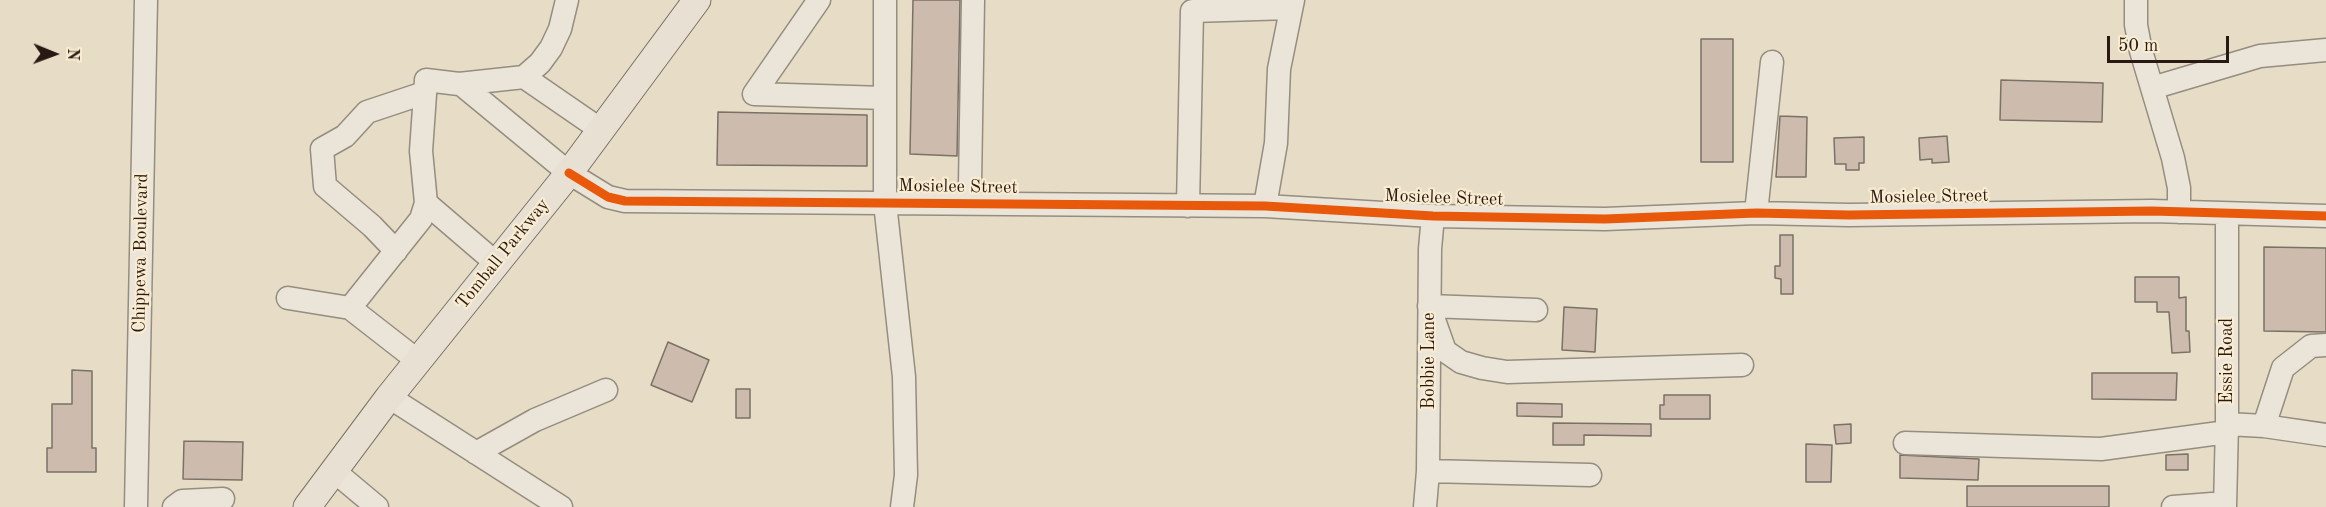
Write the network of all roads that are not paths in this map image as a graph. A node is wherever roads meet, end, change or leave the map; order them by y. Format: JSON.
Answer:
{"nodes":[{"id":1,"x":146,"y":0,"type":"edge"},
{"id":2,"x":567,"y":0,"type":"edge"},
{"id":3,"x":698,"y":0,"type":"edge"},
{"id":4,"x":819,"y":0,"type":"edge"},
{"id":5,"x":885,"y":0,"type":"edge"},
{"id":6,"x":973,"y":0,"type":"edge"},
{"id":7,"x":2136,"y":0,"type":"edge"},
{"id":8,"x":1291,"y":4,"type":"edge"},
{"id":9,"x":2326,"y":50,"type":"edge"},
{"id":10,"x":1772,"y":62,"type":"dead end"},
{"id":11,"x":524,"y":77,"type":"junction"},
{"id":12,"x":461,"y":84,"type":"junction"},
{"id":13,"x":2152,"y":88,"type":"junction"},
{"id":14,"x":424,"y":93,"type":"junction"},
{"id":15,"x":885,"y":98,"type":"junction"},
{"id":16,"x":600,"y":130,"type":"junction"},
{"id":17,"x":568,"y":173,"type":"junction"},
{"id":18,"x":426,"y":203,"type":"junction"},
{"id":19,"x":885,"y":203,"type":"junction"},
{"id":20,"x":965,"y":203,"type":"junction"},
{"id":21,"x":1188,"y":206,"type":"junction"},
{"id":22,"x":1265,"y":207,"type":"junction"},
{"id":23,"x":2179,"y":212,"type":"junction"},
{"id":24,"x":1756,"y":213,"type":"junction"},
{"id":25,"x":2227,"y":215,"type":"junction"},
{"id":26,"x":1433,"y":216,"type":"junction"},
{"id":27,"x":2326,"y":216,"type":"edge"},
{"id":28,"x":396,"y":251,"type":"junction"},
{"id":29,"x":496,"y":263,"type":"junction"},
{"id":30,"x":288,"y":298,"type":"dead end"},
{"id":31,"x":1429,"y":306,"type":"junction"},
{"id":32,"x":350,"y":308,"type":"junction"},
{"id":33,"x":1536,"y":310,"type":"dead end"},
{"id":34,"x":2326,"y":345,"type":"edge"},
{"id":35,"x":418,"y":361,"type":"junction"},
{"id":36,"x":1742,"y":365,"type":"dead end"},
{"id":37,"x":606,"y":390,"type":"dead end"},
{"id":38,"x":389,"y":397,"type":"junction"},
{"id":39,"x":2264,"y":426,"type":"junction"},
{"id":40,"x":2227,"y":428,"type":"junction"},
{"id":41,"x":2326,"y":435,"type":"edge"},
{"id":42,"x":1905,"y":443,"type":"dead end"},
{"id":43,"x":476,"y":453,"type":"junction"},
{"id":44,"x":334,"y":471,"type":"junction"},
{"id":45,"x":1428,"y":471,"type":"junction"},
{"id":46,"x":1590,"y":475,"type":"dead end"},
{"id":47,"x":227,"y":504,"type":"edge"},
{"id":48,"x":2225,"y":505,"type":"edge"},
{"id":49,"x":136,"y":507,"type":"edge"},
{"id":50,"x":174,"y":507,"type":"edge"},
{"id":51,"x":307,"y":507,"type":"edge"},
{"id":52,"x":377,"y":507,"type":"edge"},
{"id":53,"x":561,"y":507,"type":"edge"},
{"id":54,"x":902,"y":507,"type":"edge"},
{"id":55,"x":1425,"y":507,"type":"edge"},
{"id":56,"x":2173,"y":507,"type":"edge"}],
"edges":[{"from":1,"to":49,"type":"street","name":"Chippewa Boulevard"},
{"from":2,"to":11,"type":"street"},
{"from":3,"to":16,"type":"main road","name":"Tomball Parkway"},
{"from":4,"to":15,"type":"street"},
{"from":5,"to":15,"type":"street"},
{"from":6,"to":20,"type":"street"},
{"from":7,"to":13,"type":"street"},
{"from":8,"to":21,"type":"street"},
{"from":8,"to":22,"type":"street"},
{"from":9,"to":13,"type":"street"},
{"from":10,"to":24,"type":"street"},
{"from":11,"to":12,"type":"street"},
{"from":11,"to":16,"type":"street"},
{"from":12,"to":14,"type":"street"},
{"from":12,"to":17,"type":"street","name":"Mosielee Street"},
{"from":13,"to":23,"type":"street"},
{"from":14,"to":18,"type":"street"},
{"from":14,"to":28,"type":"street"},
{"from":15,"to":19,"type":"street"},
{"from":16,"to":17,"type":"main road","name":"Tomball Parkway"},
{"from":17,"to":19,"type":"street","name":"Mosielee Street"},
{"from":17,"to":29,"type":"main road","name":"Tomball Parkway"},
{"from":18,"to":28,"type":"street"},
{"from":18,"to":29,"type":"street"},
{"from":19,"to":20,"type":"street","name":"Mosielee Street"},
{"from":19,"to":54,"type":"street"},
{"from":20,"to":21,"type":"street","name":"Mosielee Street"},
{"from":21,"to":22,"type":"street","name":"Mosielee Street"},
{"from":22,"to":26,"type":"street","name":"Mosielee Street"},
{"from":23,"to":24,"type":"street","name":"Mosielee Street"},
{"from":23,"to":25,"type":"street","name":"Mosielee Street"},
{"from":24,"to":26,"type":"street","name":"Mosielee Street"},
{"from":25,"to":27,"type":"street","name":"Mosielee Street"},
{"from":25,"to":40,"type":"street","name":"Essie Road"},
{"from":26,"to":31,"type":"street","name":"Bobbie Lane"},
{"from":28,"to":32,"type":"street"},
{"from":29,"to":35,"type":"main road","name":"Tomball Parkway"},
{"from":30,"to":32,"type":"street"},
{"from":31,"to":33,"type":"street"},
{"from":31,"to":36,"type":"street"},
{"from":31,"to":45,"type":"street","name":"Bobbie Lane"},
{"from":32,"to":35,"type":"street"},
{"from":34,"to":39,"type":"street"},
{"from":35,"to":38,"type":"main road","name":"Tomball Parkway"},
{"from":37,"to":43,"type":"street"},
{"from":38,"to":43,"type":"street"},
{"from":38,"to":44,"type":"main road","name":"Tomball Parkway"},
{"from":39,"to":40,"type":"street"},
{"from":39,"to":41,"type":"street"},
{"from":40,"to":42,"type":"street"},
{"from":40,"to":48,"type":"street","name":"Essie Road"},
{"from":43,"to":53,"type":"street"},
{"from":44,"to":51,"type":"main road","name":"Tomball Parkway"},
{"from":44,"to":52,"type":"street"},
{"from":45,"to":46,"type":"street"},
{"from":45,"to":55,"type":"street","name":"Bobbie Lane"},
{"from":47,"to":50,"type":"street"},
{"from":48,"to":56,"type":"street"}]}
